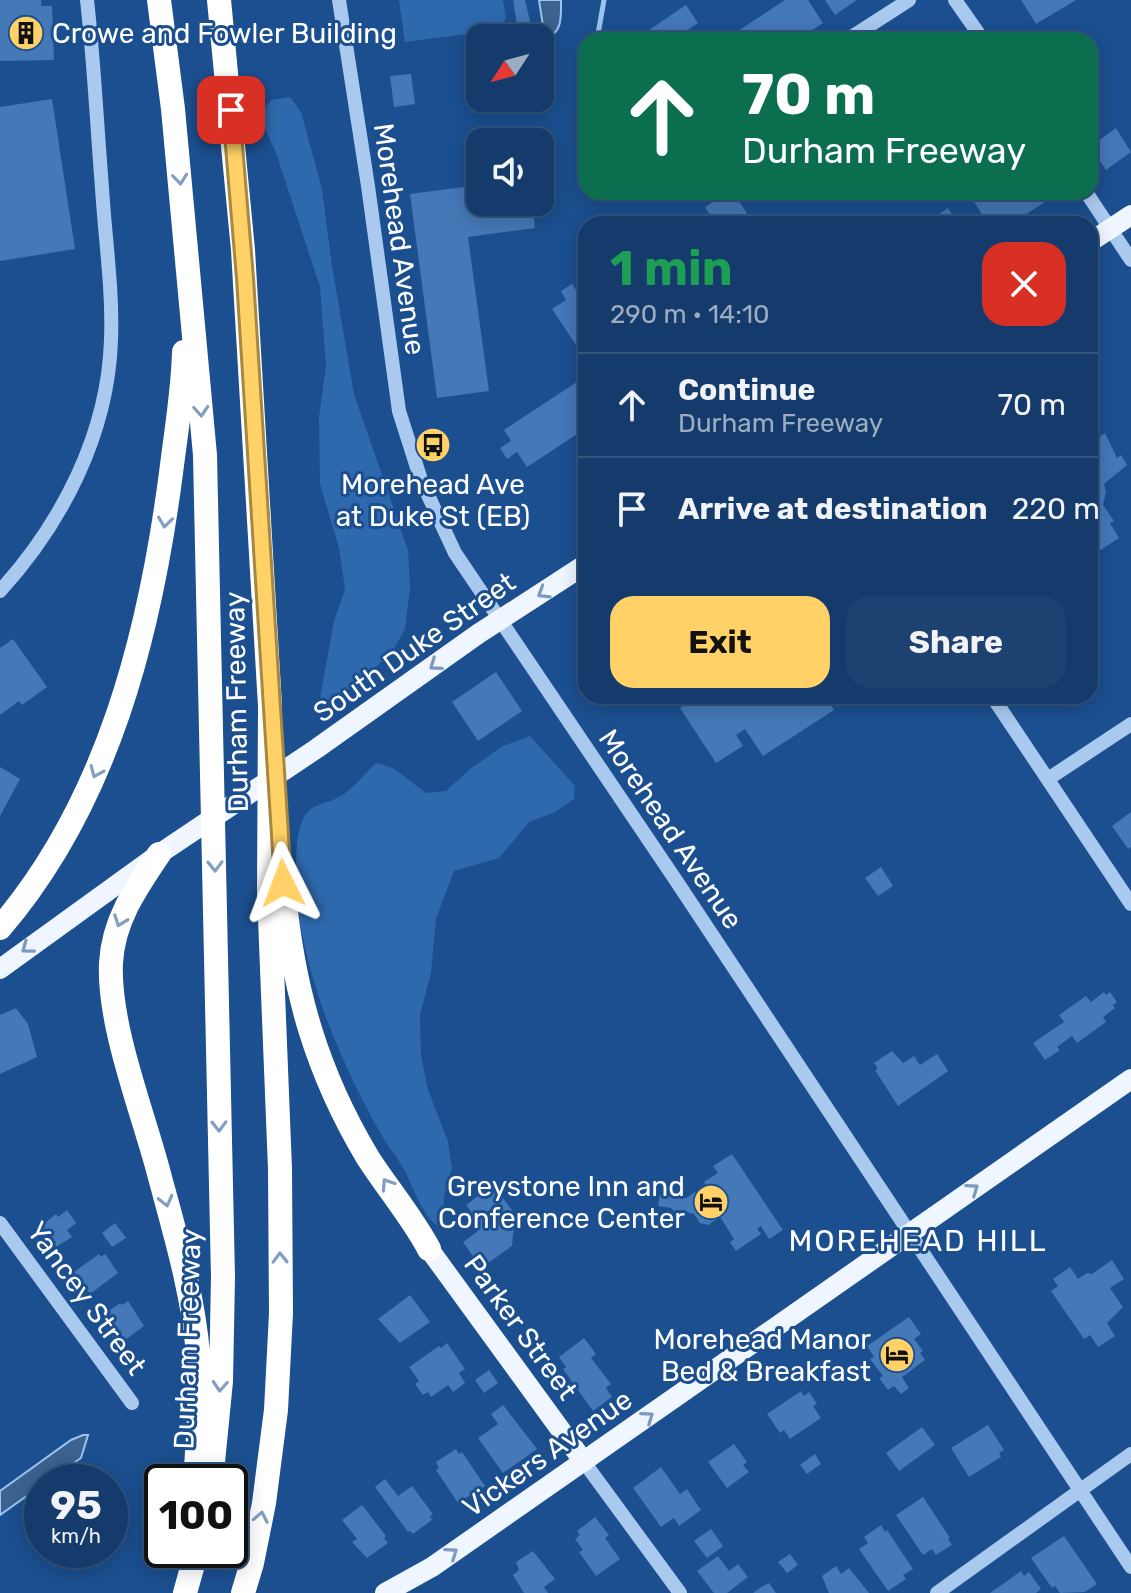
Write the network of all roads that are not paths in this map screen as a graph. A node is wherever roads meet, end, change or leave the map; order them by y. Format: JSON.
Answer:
{"nodes":[{"id":1,"x":87,"y":0,"type":"edge"},
{"id":2,"x":159,"y":0,"type":"edge"},
{"id":3,"x":219,"y":0,"type":"edge"},
{"id":4,"x":339,"y":0,"type":"edge"},
{"id":5,"x":909,"y":0,"type":"edge"},
{"id":6,"x":955,"y":0,"type":"edge"},
{"id":7,"x":859,"y":32,"type":"edge"},
{"id":8,"x":977,"y":32,"type":"edge"},
{"id":9,"x":1091,"y":200,"type":"edge"},
{"id":10,"x":1131,"y":215,"type":"edge"},
{"id":11,"x":1110,"y":229,"type":"junction"},
{"id":12,"x":1098,"y":237,"type":"edge"},
{"id":13,"x":187,"y":249,"type":"junction"},
{"id":14,"x":1131,"y":260,"type":"edge"},
{"id":15,"x":578,"y":569,"type":"edge"},
{"id":16,"x":0,"y":591,"type":"edge"},
{"id":17,"x":499,"y":621,"type":"junction"},
{"id":18,"x":997,"y":704,"type":"edge"},
{"id":19,"x":270,"y":706,"type":"junction"},
{"id":20,"x":1131,"y":724,"type":"edge"},
{"id":21,"x":1048,"y":779,"type":"junction"},
{"id":22,"x":159,"y":854,"type":"junction"},
{"id":23,"x":1131,"y":904,"type":"edge"},
{"id":24,"x":0,"y":928,"type":"edge"},
{"id":25,"x":0,"y":969,"type":"edge"},
{"id":26,"x":1131,"y":1079,"type":"edge"},
{"id":27,"x":0,"y":1223,"type":"edge"},
{"id":28,"x":910,"y":1234,"type":"junction"},
{"id":29,"x":5,"y":1239,"type":"edge"},
{"id":30,"x":429,"y":1249,"type":"joint"},
{"id":31,"x":132,"y":1403,"type":"dead end"},
{"id":32,"x":1131,"y":1454,"type":"edge"},
{"id":33,"x":584,"y":1462,"type":"junction"},
{"id":34,"x":196,"y":1464,"type":"edge"},
{"id":35,"x":213,"y":1464,"type":"edge"},
{"id":36,"x":1080,"y":1491,"type":"junction"},
{"id":37,"x":1131,"y":1567,"type":"edge"},
{"id":38,"x":192,"y":1568,"type":"edge"},
{"id":39,"x":185,"y":1593,"type":"edge"},
{"id":40,"x":243,"y":1593,"type":"edge"},
{"id":41,"x":385,"y":1593,"type":"edge"},
{"id":42,"x":680,"y":1593,"type":"edge"},
{"id":43,"x":937,"y":1593,"type":"edge"}],
"edges":[{"from":1,"to":16,"type":"street"},
{"from":2,"to":13,"type":"highway","name":"Durham Freeway","one_way":true},
{"from":3,"to":19,"type":"highway","name":"Durham Freeway"},
{"from":4,"to":17,"type":"street","name":"Morehead Avenue"},
{"from":5,"to":7,"type":"street"},
{"from":6,"to":8,"type":"street"},
{"from":9,"to":11,"type":"street"},
{"from":10,"to":11,"type":"main road"},
{"from":11,"to":12,"type":"main road"},
{"from":11,"to":14,"type":"street"},
{"from":13,"to":24,"type":"highway","one_way":true},
{"from":13,"to":35,"type":"highway","name":"Durham Freeway","one_way":true},
{"from":15,"to":17,"type":"main road","name":"South Duke Street","one_way":true},
{"from":17,"to":22,"type":"main road","name":"South Duke Street","one_way":true},
{"from":17,"to":28,"type":"street","name":"Morehead Avenue"},
{"from":18,"to":21,"type":"street"},
{"from":30,"to":19,"type":"highway","one_way":true},
{"from":40,"to":19,"type":"highway","name":"Durham Freeway","one_way":true},
{"from":20,"to":21,"type":"street"},
{"from":21,"to":23,"type":"street"},
{"from":22,"to":25,"type":"main road","name":"South Duke Street","one_way":true},
{"from":22,"to":34,"type":"highway","one_way":true},
{"from":28,"to":26,"type":"main road","name":"Vickers Avenue","one_way":true},
{"from":27,"to":29,"type":"street","name":"Yancey Street"},
{"from":33,"to":28,"type":"main road","name":"Vickers Avenue","one_way":true},
{"from":28,"to":36,"type":"street","name":"Morehead Avenue"},
{"from":29,"to":31,"type":"street","name":"Yancey Street"},
{"from":30,"to":33,"type":"main road","name":"Parker Street"},
{"from":32,"to":36,"type":"street"},
{"from":41,"to":33,"type":"main road","name":"Vickers Avenue","one_way":true},
{"from":33,"to":42,"type":"street","name":"Parker Street"},
{"from":36,"to":37,"type":"street","name":"Morehead Avenue"},
{"from":36,"to":43,"type":"street"},
{"from":38,"to":39,"type":"highway"}]}
